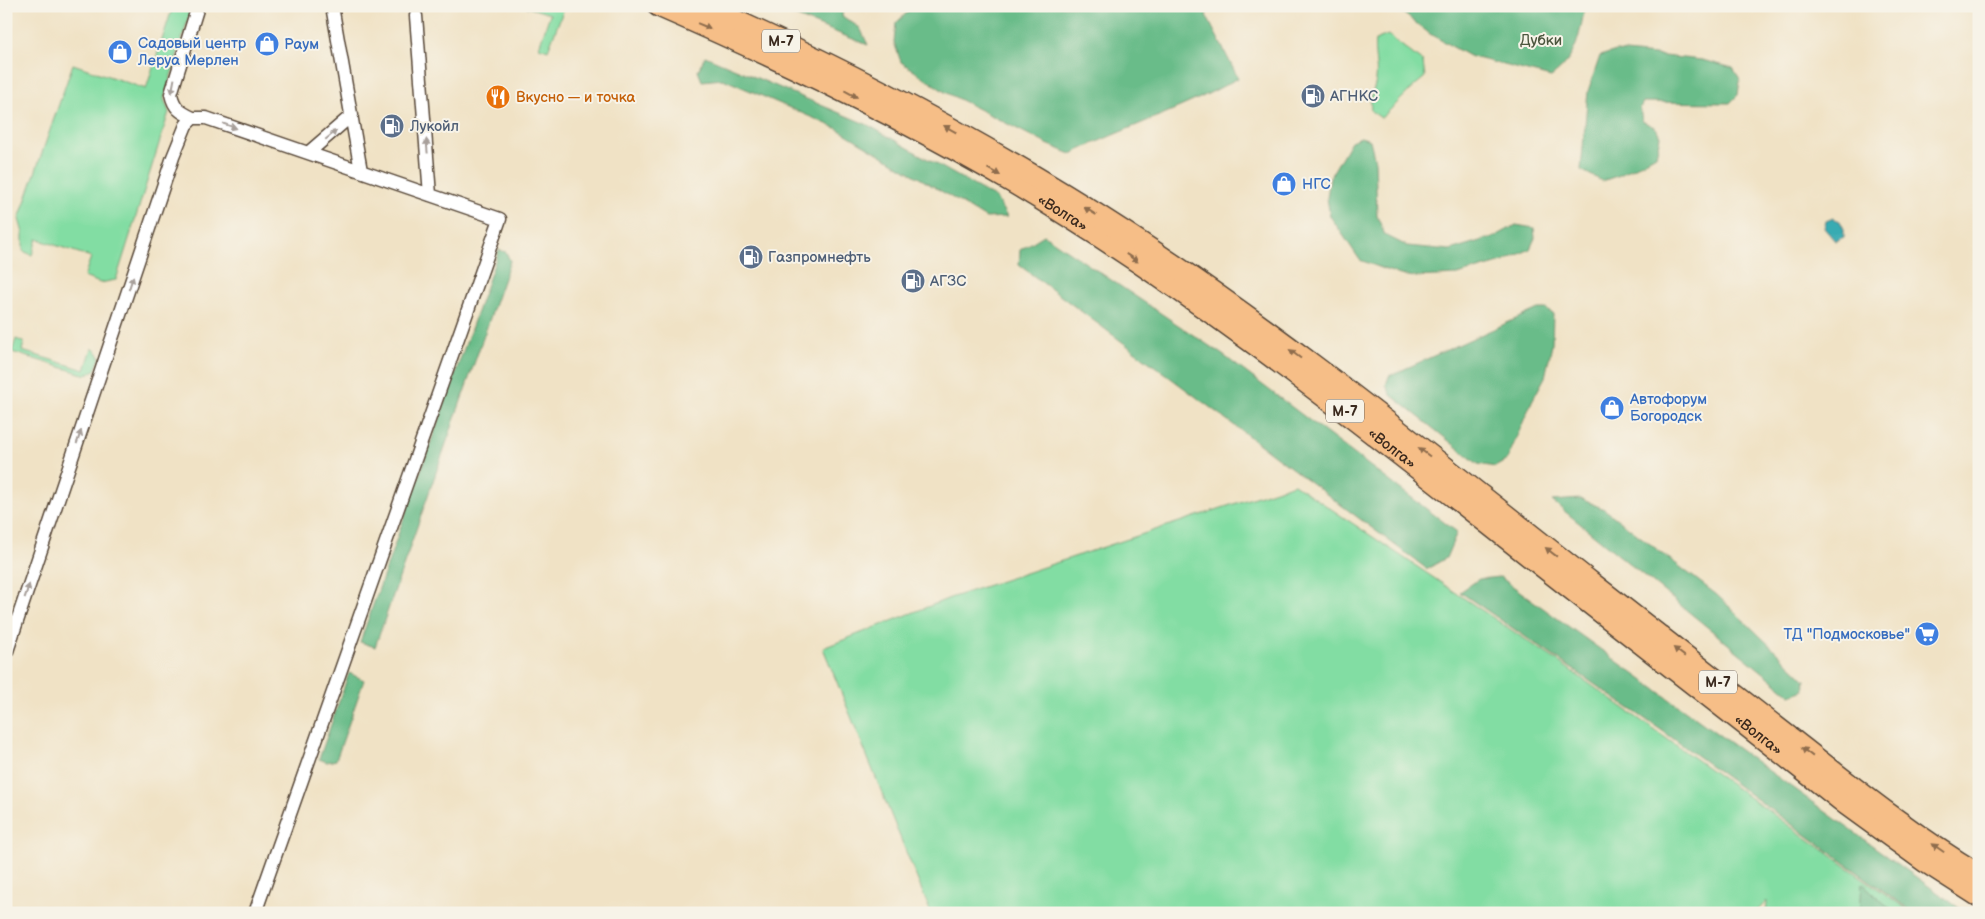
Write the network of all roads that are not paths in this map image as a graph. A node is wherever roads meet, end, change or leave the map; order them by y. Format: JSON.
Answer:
{"nodes":[{"id":1,"x":198,"y":6,"type":"edge"},
{"id":2,"x":332,"y":6,"type":"edge"},
{"id":3,"x":659,"y":6,"type":"edge"},
{"id":4,"x":702,"y":6,"type":"edge"},
{"id":5,"x":416,"y":16,"type":"dead end"},
{"id":6,"x":352,"y":115,"type":"junction"},
{"id":7,"x":192,"y":118,"type":"junction"},
{"id":8,"x":308,"y":153,"type":"junction"},
{"id":9,"x":361,"y":171,"type":"junction"},
{"id":10,"x":430,"y":195,"type":"junction"},
{"id":11,"x":6,"y":654,"type":"edge"},
{"id":12,"x":1979,"y":875,"type":"edge"},
{"id":13,"x":1979,"y":896,"type":"edge"},
{"id":14,"x":255,"y":913,"type":"edge"}],
"edges":[{"from":1,"to":7,"type":"street","one_way":true},
{"from":2,"to":6,"type":"street"},
{"from":3,"to":13,"type":"highway","name":"«Волга»","number":"М-7","one_way":true},
{"from":12,"to":4,"type":"highway","name":"«Волга»","number":"М-7","one_way":true},
{"from":10,"to":5,"type":"street","one_way":true},
{"from":8,"to":6,"type":"street","one_way":true},
{"from":6,"to":9,"type":"street"},
{"from":7,"to":8,"type":"street","one_way":true},
{"from":11,"to":7,"type":"street","one_way":true},
{"from":8,"to":9,"type":"street"},
{"from":9,"to":10,"type":"street"},
{"from":10,"to":14,"type":"street"}]}
